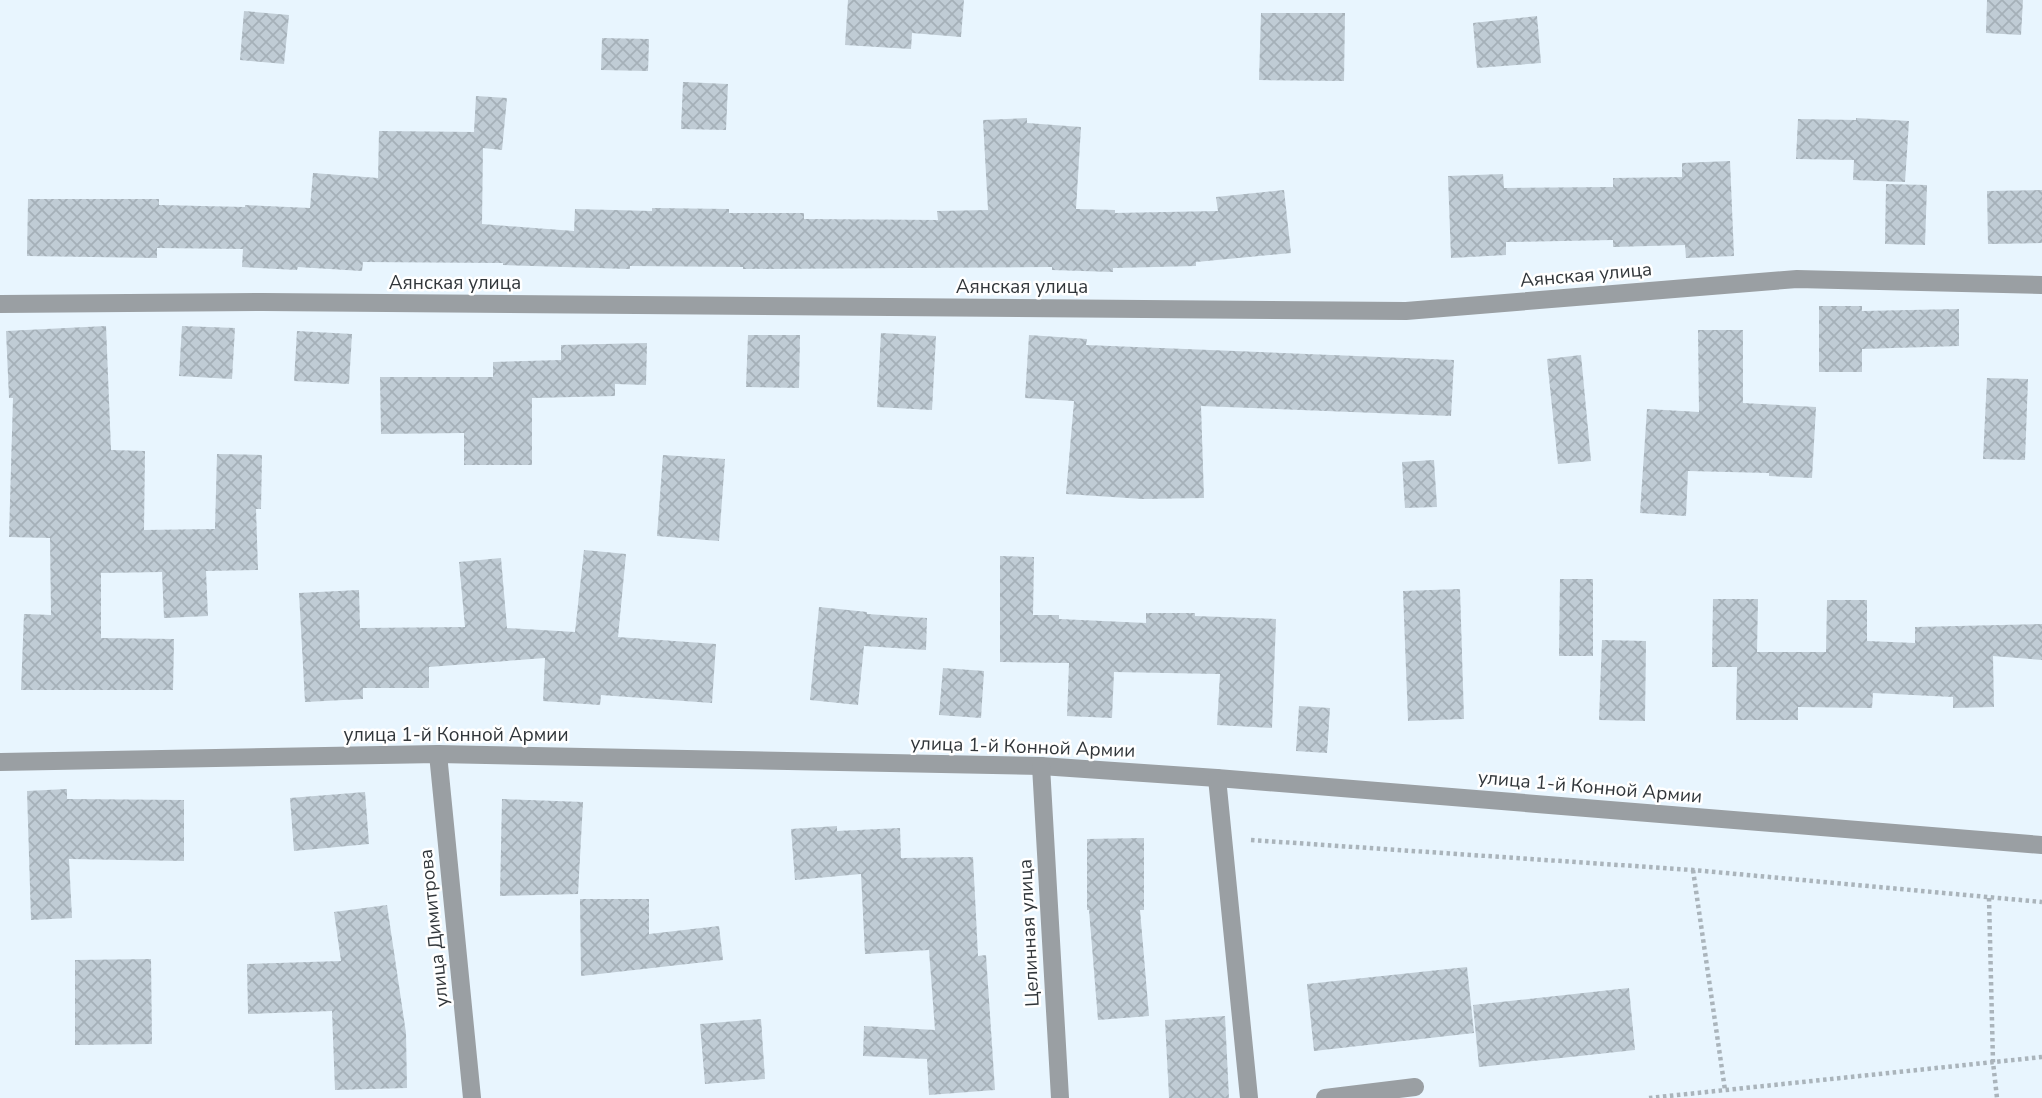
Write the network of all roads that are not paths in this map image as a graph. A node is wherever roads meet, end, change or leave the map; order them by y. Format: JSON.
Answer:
{"nodes":[{"id":1,"x":2042,"y":285,"type":"edge"},
{"id":2,"x":0,"y":304,"type":"edge"},
{"id":3,"x":438,"y":754,"type":"junction"},
{"id":4,"x":0,"y":762,"type":"edge"},
{"id":5,"x":1041,"y":766,"type":"junction"},
{"id":6,"x":1217,"y":778,"type":"junction"},
{"id":7,"x":2042,"y":845,"type":"edge"},
{"id":8,"x":1415,"y":1087,"type":"dead end"},
{"id":9,"x":471,"y":1098,"type":"edge"},
{"id":10,"x":1060,"y":1098,"type":"edge"},
{"id":11,"x":1249,"y":1098,"type":"edge"},
{"id":12,"x":1325,"y":1098,"type":"edge"}],
"edges":[{"from":1,"to":2,"type":"street","name":"Аянская улица"},
{"from":3,"to":4,"type":"street","name":"улица 1-й Конной Армии"},
{"from":3,"to":5,"type":"street","name":"улица 1-й Конной Армии"},
{"from":3,"to":9,"type":"street","name":"улица Димитрова"},
{"from":5,"to":6,"type":"street","name":"улица 1-й Конной Армии"},
{"from":5,"to":10,"type":"street","name":"Целинная улица"},
{"from":6,"to":7,"type":"street","name":"улица 1-й Конной Армии"},
{"from":6,"to":11,"type":"street"},
{"from":8,"to":12,"type":"street"}]}
